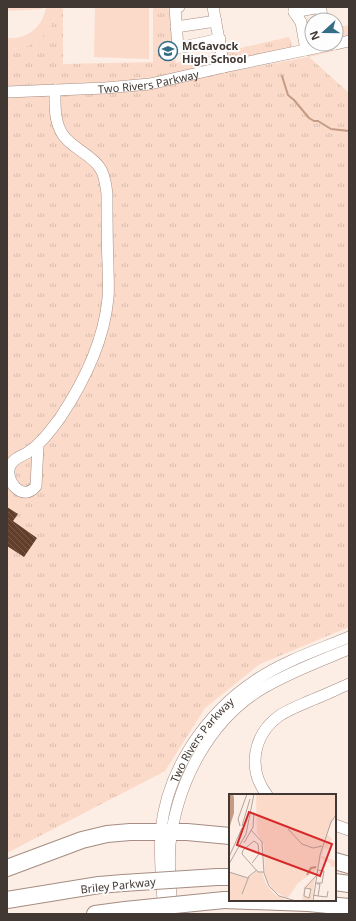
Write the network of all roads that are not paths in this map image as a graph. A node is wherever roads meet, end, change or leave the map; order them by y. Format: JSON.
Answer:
{"nodes":[{"id":1,"x":179,"y":7,"type":"edge"},
{"id":2,"x":213,"y":7,"type":"edge"},
{"id":3,"x":320,"y":7,"type":"edge"},
{"id":4,"x":294,"y":10,"type":"edge"},
{"id":5,"x":216,"y":21,"type":"junction"},
{"id":6,"x":176,"y":28,"type":"junction"},
{"id":7,"x":220,"y":39,"type":"junction"},
{"id":8,"x":304,"y":39,"type":"edge"},
{"id":9,"x":304,"y":50,"type":"edge"},
{"id":10,"x":224,"y":67,"type":"junction"},
{"id":11,"x":55,"y":90,"type":"junction"},
{"id":12,"x":7,"y":92,"type":"edge"},
{"id":13,"x":38,"y":446,"type":"dead end"},
{"id":14,"x":349,"y":637,"type":"edge"},
{"id":15,"x":349,"y":649,"type":"edge"},
{"id":16,"x":349,"y":684,"type":"edge"},
{"id":17,"x":266,"y":794,"type":"edge"},
{"id":18,"x":336,"y":825,"type":"edge"},
{"id":19,"x":349,"y":830,"type":"edge"},
{"id":20,"x":167,"y":832,"type":"junction"},
{"id":21,"x":229,"y":836,"type":"edge"},
{"id":22,"x":336,"y":861,"type":"edge"},
{"id":23,"x":349,"y":865,"type":"edge"},
{"id":24,"x":7,"y":868,"type":"edge"},
{"id":25,"x":223,"y":877,"type":"edge"},
{"id":26,"x":336,"y":882,"type":"edge"},
{"id":27,"x":349,"y":884,"type":"edge"},
{"id":28,"x":7,"y":900,"type":"edge"},
{"id":29,"x":229,"y":900,"type":"edge"},
{"id":30,"x":252,"y":901,"type":"edge"},
{"id":31,"x":349,"y":907,"type":"edge"},
{"id":32,"x":95,"y":914,"type":"edge"},
{"id":33,"x":164,"y":914,"type":"edge"},
{"id":34,"x":172,"y":914,"type":"edge"}],
"edges":[{"from":1,"to":6,"type":"street"},
{"from":2,"to":5,"type":"street"},
{"from":3,"to":4,"type":"street"},
{"from":4,"to":8,"type":"street"},
{"from":5,"to":6,"type":"street"},
{"from":5,"to":7,"type":"street"},
{"from":6,"to":7,"type":"street"},
{"from":7,"to":10,"type":"street"},
{"from":9,"to":10,"type":"street","name":"Two Rivers Parkway"},
{"from":10,"to":11,"type":"street","name":"Two Rivers Parkway"},
{"from":11,"to":12,"type":"street","name":"Two Rivers Parkway"},
{"from":11,"to":13,"type":"street"},
{"from":14,"to":20,"type":"street","name":"Two Rivers Parkway"},
{"from":15,"to":20,"type":"street","name":"Two Rivers Parkway"},
{"from":16,"to":17,"type":"street"},
{"from":18,"to":19,"type":"street"},
{"from":20,"to":21,"type":"highway"},
{"from":20,"to":24,"type":"highway"},
{"from":20,"to":33,"type":"street","name":"Two Rivers Parkway"},
{"from":20,"to":34,"type":"street","name":"Two Rivers Parkway"},
{"from":22,"to":23,"type":"highway"},
{"from":25,"to":28,"type":"highway","name":"Briley Parkway","bridge":true},
{"from":26,"to":27,"type":"highway"},
{"from":29,"to":32,"type":"highway","bridge":true},
{"from":30,"to":31,"type":"highway","bridge":true}]}
